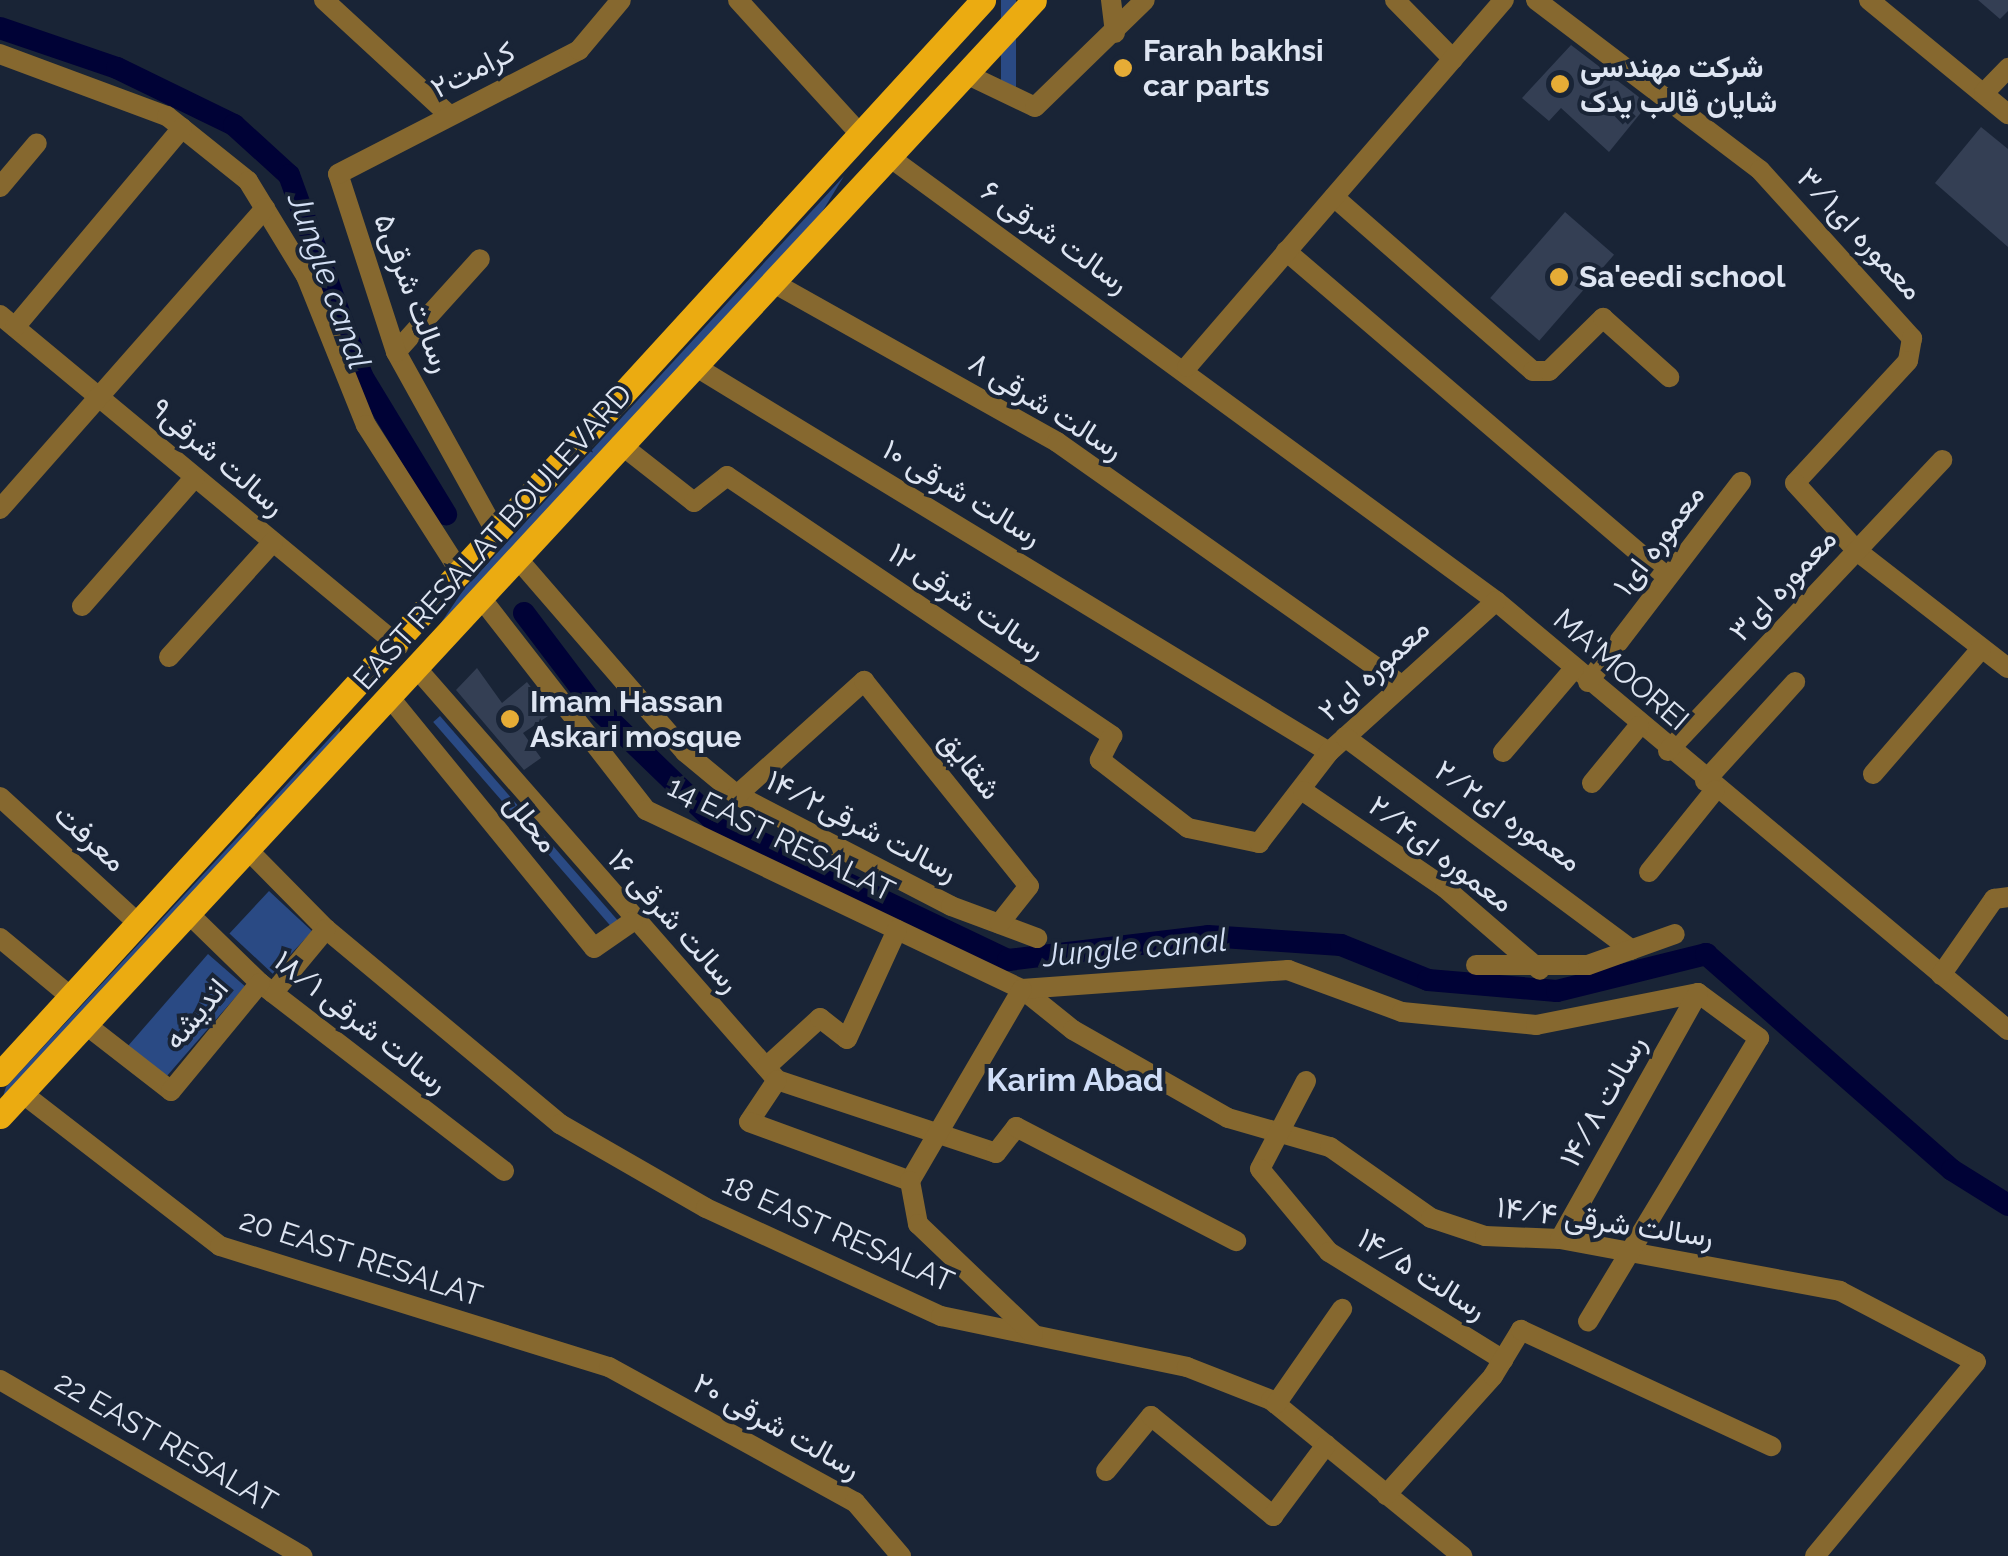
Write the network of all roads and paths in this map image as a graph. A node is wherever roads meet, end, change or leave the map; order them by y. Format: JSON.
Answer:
{"nodes":[{"id":1,"x":621,"y":0,"type":"edge"},
{"id":2,"x":738,"y":0,"type":"edge"},
{"id":3,"x":983,"y":0,"type":"edge"},
{"id":4,"x":1034,"y":0,"type":"edge"},
{"id":5,"x":1111,"y":0,"type":"edge"},
{"id":6,"x":1145,"y":0,"type":"edge"},
{"id":7,"x":1395,"y":0,"type":"edge"},
{"id":8,"x":1504,"y":0,"type":"edge"},
{"id":9,"x":1536,"y":0,"type":"edge"},
{"id":10,"x":1869,"y":0,"type":"edge"},
{"id":11,"x":338,"y":4,"type":"edge"},
{"id":12,"x":1115,"y":33,"type":"junction"},
{"id":13,"x":0,"y":54,"type":"edge"},
{"id":14,"x":1453,"y":59,"type":"junction"},
{"id":15,"x":2008,"y":68,"type":"edge"},
{"id":16,"x":966,"y":74,"type":"junction"},
{"id":17,"x":1984,"y":94,"type":"junction"},
{"id":18,"x":2008,"y":114,"type":"edge"},
{"id":19,"x":449,"y":115,"type":"junction"},
{"id":20,"x":182,"y":128,"type":"junction"},
{"id":21,"x":861,"y":135,"type":"junction"},
{"id":22,"x":38,"y":142,"type":"dead end"},
{"id":23,"x":888,"y":156,"type":"junction"},
{"id":24,"x":338,"y":174,"type":"joint"},
{"id":25,"x":0,"y":187,"type":"edge"},
{"id":26,"x":1334,"y":196,"type":"junction"},
{"id":27,"x":265,"y":208,"type":"junction"},
{"id":28,"x":1286,"y":252,"type":"junction"},
{"id":29,"x":480,"y":259,"type":"dead end"},
{"id":30,"x":772,"y":282,"type":"junction"},
{"id":31,"x":7,"y":321,"type":"edge"},
{"id":32,"x":396,"y":352,"type":"junction"},
{"id":33,"x":693,"y":365,"type":"junction"},
{"id":34,"x":1186,"y":367,"type":"junction"},
{"id":35,"x":1669,"y":377,"type":"dead end"},
{"id":36,"x":102,"y":400,"type":"junction"},
{"id":37,"x":599,"y":424,"type":"junction"},
{"id":38,"x":620,"y":444,"type":"junction"},
{"id":39,"x":1942,"y":460,"type":"dead end"},
{"id":40,"x":195,"y":477,"type":"junction"},
{"id":41,"x":1741,"y":482,"type":"dead end"},
{"id":42,"x":0,"y":509,"type":"edge"},
{"id":43,"x":498,"y":536,"type":"junction"},
{"id":44,"x":274,"y":542,"type":"junction"},
{"id":45,"x":1857,"y":550,"type":"junction"},
{"id":46,"x":517,"y":558,"type":"junction"},
{"id":47,"x":462,"y":575,"type":"junction"},
{"id":48,"x":1668,"y":578,"type":"junction"},
{"id":49,"x":482,"y":598,"type":"junction"},
{"id":50,"x":1496,"y":601,"type":"junction"},
{"id":51,"x":82,"y":606,"type":"dead end"},
{"id":52,"x":398,"y":646,"type":"junction"},
{"id":53,"x":1981,"y":649,"type":"junction"},
{"id":54,"x":169,"y":657,"type":"dead end"},
{"id":55,"x":2008,"y":668,"type":"edge"},
{"id":56,"x":419,"y":671,"type":"junction"},
{"id":57,"x":1581,"y":676,"type":"junction"},
{"id":58,"x":1795,"y":682,"type":"dead end"},
{"id":59,"x":1400,"y":684,"type":"junction"},
{"id":60,"x":391,"y":699,"type":"junction"},
{"id":61,"x":1639,"y":726,"type":"junction"},
{"id":62,"x":1337,"y":744,"type":"junction"},
{"id":63,"x":1668,"y":751,"type":"junction"},
{"id":64,"x":1503,"y":752,"type":"dead end"},
{"id":65,"x":1873,"y":774,"type":"dead end"},
{"id":66,"x":1592,"y":783,"type":"dead end"},
{"id":67,"x":1710,"y":786,"type":"junction"},
{"id":68,"x":1303,"y":791,"type":"junction"},
{"id":69,"x":738,"y":794,"type":"junction"},
{"id":70,"x":0,"y":797,"type":"edge"},
{"id":71,"x":1259,"y":843,"type":"joint"},
{"id":72,"x":248,"y":850,"type":"junction"},
{"id":73,"x":1649,"y":872,"type":"dead end"},
{"id":74,"x":2004,"y":896,"type":"edge"},
{"id":75,"x":188,"y":914,"type":"junction"},
{"id":76,"x":634,"y":921,"type":"junction"},
{"id":77,"x":139,"y":924,"type":"junction"},
{"id":78,"x":999,"y":924,"type":"junction"},
{"id":79,"x":326,"y":929,"type":"junction"},
{"id":80,"x":897,"y":930,"type":"junction"},
{"id":81,"x":1675,"y":934,"type":"dead end"},
{"id":82,"x":0,"y":938,"type":"edge"},
{"id":83,"x":1037,"y":938,"type":"dead end"},
{"id":84,"x":1632,"y":950,"type":"junction"},
{"id":85,"x":1476,"y":965,"type":"dead end"},
{"id":86,"x":1540,"y":970,"type":"junction"},
{"id":87,"x":1941,"y":975,"type":"junction"},
{"id":88,"x":266,"y":988,"type":"junction"},
{"id":89,"x":1022,"y":989,"type":"junction"},
{"id":90,"x":1698,"y":993,"type":"junction"},
{"id":91,"x":72,"y":997,"type":"junction"},
{"id":92,"x":85,"y":1024,"type":"junction"},
{"id":93,"x":2008,"y":1030,"type":"edge"},
{"id":94,"x":0,"y":1074,"type":"edge"},
{"id":95,"x":771,"y":1074,"type":"junction"},
{"id":96,"x":1306,"y":1082,"type":"dead end"},
{"id":97,"x":22,"y":1093,"type":"junction"},
{"id":98,"x":0,"y":1116,"type":"edge"},
{"id":99,"x":938,"y":1128,"type":"junction"},
{"id":100,"x":1271,"y":1136,"type":"junction"},
{"id":101,"x":504,"y":1170,"type":"dead end"},
{"id":102,"x":910,"y":1181,"type":"junction"},
{"id":103,"x":1560,"y":1239,"type":"junction"},
{"id":104,"x":1236,"y":1241,"type":"dead end"},
{"id":105,"x":1624,"y":1250,"type":"junction"},
{"id":106,"x":1342,"y":1308,"type":"dead end"},
{"id":107,"x":1588,"y":1321,"type":"dead end"},
{"id":108,"x":1034,"y":1335,"type":"junction"},
{"id":109,"x":1503,"y":1360,"type":"junction"},
{"id":110,"x":0,"y":1380,"type":"edge"},
{"id":111,"x":1276,"y":1404,"type":"junction"},
{"id":112,"x":1326,"y":1445,"type":"junction"},
{"id":113,"x":1771,"y":1446,"type":"dead end"},
{"id":114,"x":1106,"y":1471,"type":"dead end"},
{"id":115,"x":1386,"y":1495,"type":"junction"},
{"id":116,"x":302,"y":1556,"type":"edge"},
{"id":117,"x":901,"y":1556,"type":"edge"},
{"id":118,"x":1462,"y":1556,"type":"edge"},
{"id":119,"x":1815,"y":1556,"type":"edge"}],
"edges":[{"from":1,"to":19,"type":"street","name":"کرامت۲"},
{"from":2,"to":21,"type":"street"},
{"from":3,"to":21,"type":"main road","name":"EAST RESALAT BOULEVARD"},
{"from":4,"to":16,"type":"main road","name":"EAST RESALAT BOULEVARD"},
{"from":5,"to":12,"type":"street"},
{"from":6,"to":12,"type":"street"},
{"from":7,"to":14,"type":"street"},
{"from":8,"to":14,"type":"street"},
{"from":9,"to":45,"type":"street","name":"معموره ای۳/۱"},
{"from":10,"to":17,"type":"street"},
{"from":11,"to":19,"type":"street"},
{"from":12,"to":16,"type":"street"},
{"from":13,"to":20,"type":"street"},
{"from":14,"to":26,"type":"street"},
{"from":15,"to":17,"type":"street"},
{"from":16,"to":23,"type":"main road","name":"EAST RESALAT BOULEVARD"},
{"from":17,"to":18,"type":"street"},
{"from":19,"to":24,"type":"street","name":"کرامت۲"},
{"from":20,"to":27,"type":"street"},
{"from":20,"to":31,"type":"street"},
{"from":21,"to":37,"type":"main road","name":"EAST RESALAT BOULEVARD"},
{"from":22,"to":25,"type":"street"},
{"from":23,"to":30,"type":"main road","name":"EAST RESALAT BOULEVARD"},
{"from":23,"to":34,"type":"street","name":"رسالت شرقی ۶"},
{"from":24,"to":32,"type":"street","name":"رسالت شرقی۵"},
{"from":26,"to":28,"type":"street"},
{"from":26,"to":35,"type":"street"},
{"from":27,"to":36,"type":"street"},
{"from":27,"to":47,"type":"street"},
{"from":28,"to":34,"type":"street"},
{"from":28,"to":48,"type":"street"},
{"from":29,"to":32,"type":"street"},
{"from":30,"to":33,"type":"main road","name":"EAST RESALAT BOULEVARD"},
{"from":30,"to":59,"type":"street","name":"رسالت شرقی ۸"},
{"from":31,"to":36,"type":"street","name":"رسالت شرقی۹"},
{"from":32,"to":43,"type":"street","name":"رسالت شرقی۵"},
{"from":33,"to":38,"type":"main road","name":"EAST RESALAT BOULEVARD"},
{"from":33,"to":62,"type":"street","name":"رسالت شرقی ۱۰"},
{"from":34,"to":50,"type":"street","name":"MA'MOOREI"},
{"from":36,"to":40,"type":"street","name":"رسالت شرقی۹"},
{"from":36,"to":42,"type":"street"},
{"from":37,"to":38,"type":"main road"},
{"from":37,"to":43,"type":"main road","name":"EAST RESALAT BOULEVARD"},
{"from":38,"to":46,"type":"main road","name":"EAST RESALAT BOULEVARD"},
{"from":38,"to":71,"type":"street","name":"رسالت شرقی ۱۲"},
{"from":39,"to":45,"type":"street","name":"معموره ای۳"},
{"from":40,"to":44,"type":"street","name":"رسالت شرقی۹"},
{"from":40,"to":51,"type":"street"},
{"from":41,"to":48,"type":"street","name":"معموره ای۱"},
{"from":43,"to":47,"type":"main road","name":"EAST RESALAT BOULEVARD"},
{"from":44,"to":52,"type":"street","name":"رسالت شرقی۹"},
{"from":44,"to":54,"type":"street"},
{"from":45,"to":53,"type":"street"},
{"from":45,"to":63,"type":"street","name":"معموره ای۳"},
{"from":46,"to":49,"type":"main road","name":"EAST RESALAT BOULEVARD"},
{"from":46,"to":69,"type":"street","name":"رسالت شرقی۱۴/۲"},
{"from":47,"to":52,"type":"main road","name":"EAST RESALAT BOULEVARD"},
{"from":48,"to":57,"type":"street","name":"معموره ای۱"},
{"from":49,"to":56,"type":"main road","name":"EAST RESALAT BOULEVARD"},
{"from":49,"to":80,"type":"street","name":"14 EAST RESALAT"},
{"from":50,"to":57,"type":"street","name":"MA'MOOREI"},
{"from":50,"to":59,"type":"street","name":"معموره ای۲"},
{"from":52,"to":77,"type":"main road","name":"EAST RESALAT BOULEVARD"},
{"from":53,"to":55,"type":"street"},
{"from":53,"to":65,"type":"street"},
{"from":56,"to":60,"type":"main road","name":"EAST RESALAT BOULEVARD"},
{"from":56,"to":76,"type":"street","name":"رسالت شرقی ۱۶"},
{"from":57,"to":61,"type":"street","name":"MA'MOOREI"},
{"from":57,"to":64,"type":"street","name":"معموره ای۱"},
{"from":58,"to":67,"type":"street"},
{"from":59,"to":62,"type":"street","name":"معموره ای۲"},
{"from":60,"to":72,"type":"main road","name":"EAST RESALAT BOULEVARD"},
{"from":60,"to":76,"type":"street","name":"محلل"},
{"from":61,"to":63,"type":"street","name":"MA'MOOREI"},
{"from":61,"to":66,"type":"street"},
{"from":62,"to":68,"type":"street","name":"معموره ای۲"},
{"from":62,"to":84,"type":"street","name":"معموره ای۲/۲"},
{"from":63,"to":67,"type":"street","name":"MA'MOOREI"},
{"from":67,"to":73,"type":"street"},
{"from":67,"to":87,"type":"street","name":"MA'MOOREI"},
{"from":68,"to":71,"type":"street","name":"معموره ای۲"},
{"from":68,"to":86,"type":"street","name":"معموره ای۲/۴"},
{"from":69,"to":78,"type":"street","name":"رسالت شرقی۱۴/۲"},
{"from":69,"to":78,"type":"street","name":"شقایق"},
{"from":70,"to":77,"type":"street","name":"معرفت"},
{"from":72,"to":75,"type":"main road","name":"EAST RESALAT BOULEVARD"},
{"from":72,"to":79,"type":"street","name":"18 EAST RESALAT"},
{"from":74,"to":87,"type":"street"},
{"from":75,"to":88,"type":"street","name":"رسالت شرقی ۱۸/۱"},
{"from":75,"to":92,"type":"main road","name":"EAST RESALAT BOULEVARD"},
{"from":76,"to":95,"type":"street","name":"رسالت شرقی ۱۶"},
{"from":77,"to":91,"type":"main road","name":"EAST RESALAT BOULEVARD"},
{"from":78,"to":83,"type":"street","name":"رسالت شرقی۱۴/۲"},
{"from":79,"to":88,"type":"street"},
{"from":79,"to":108,"type":"street","name":"18 EAST RESALAT"},
{"from":80,"to":89,"type":"street","name":"14 EAST RESALAT"},
{"from":80,"to":95,"type":"street"},
{"from":81,"to":84,"type":"street"},
{"from":82,"to":91,"type":"street"},
{"from":84,"to":86,"type":"street"},
{"from":85,"to":86,"type":"street"},
{"from":87,"to":93,"type":"street","name":"MA'MOOREI"},
{"from":88,"to":92,"type":"street","name":"اندیشه"},
{"from":88,"to":101,"type":"street","name":"رسالت شرقی ۱۸/۱"},
{"from":89,"to":90,"type":"street","name":"رسالت ۱۴/۸"},
{"from":89,"to":99,"type":"street"},
{"from":89,"to":100,"type":"street","name":"رسالت شرقی ۱۴/۴"},
{"from":90,"to":103,"type":"street","name":"رسالت ۱۴/۸"},
{"from":90,"to":105,"type":"street"},
{"from":91,"to":94,"type":"main road","name":"EAST RESALAT BOULEVARD"},
{"from":92,"to":97,"type":"main road","name":"EAST RESALAT BOULEVARD"},
{"from":95,"to":99,"type":"street"},
{"from":95,"to":102,"type":"street"},
{"from":96,"to":100,"type":"street"},
{"from":97,"to":98,"type":"main road","name":"EAST RESALAT BOULEVARD"},
{"from":97,"to":117,"type":"street","name":"20 EAST RESALAT"},
{"from":99,"to":102,"type":"street"},
{"from":99,"to":104,"type":"street"},
{"from":100,"to":103,"type":"street","name":"رسالت شرقی ۱۴/۴"},
{"from":100,"to":109,"type":"street","name":"رسالت ۱۴/۵"},
{"from":102,"to":108,"type":"street"},
{"from":103,"to":105,"type":"street","name":"رسالت شرقی ۱۴/۴"},
{"from":105,"to":107,"type":"street"},
{"from":105,"to":119,"type":"street","name":"رسالت شرقی ۱۴/۴"},
{"from":106,"to":111,"type":"street"},
{"from":108,"to":111,"type":"street","name":"18 EAST RESALAT"},
{"from":109,"to":113,"type":"street"},
{"from":109,"to":115,"type":"street"},
{"from":110,"to":116,"type":"street","name":"22 EAST RESALAT"},
{"from":111,"to":112,"type":"street","name":"18 EAST RESALAT"},
{"from":112,"to":114,"type":"street"},
{"from":112,"to":115,"type":"street","name":"18 EAST RESALAT"},
{"from":115,"to":118,"type":"street","name":"18 EAST RESALAT"}]}
